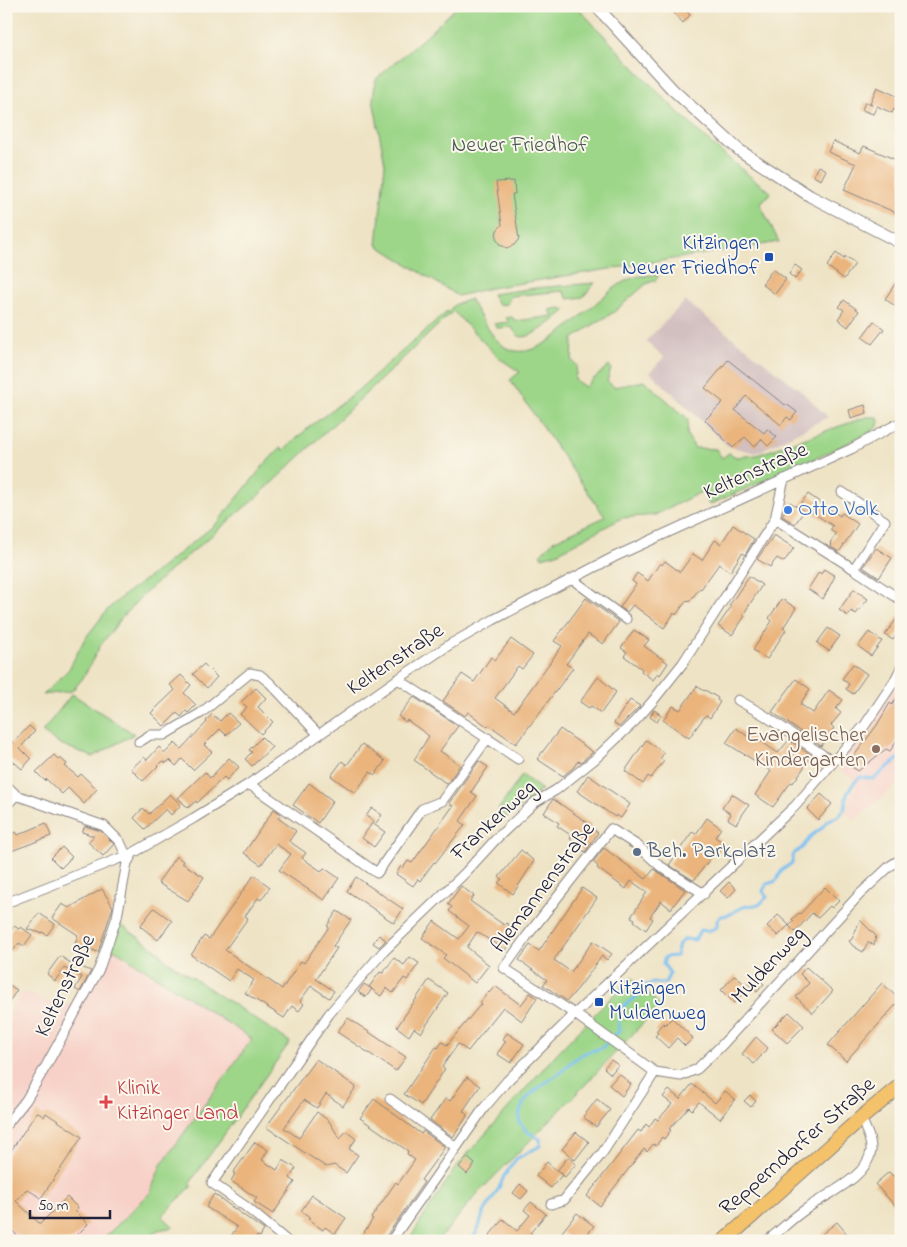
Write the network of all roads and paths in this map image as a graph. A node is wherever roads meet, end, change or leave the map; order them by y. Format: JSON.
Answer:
{"nodes":[{"id":1,"x":596,"y":6,"type":"edge"},
{"id":2,"x":901,"y":243,"type":"edge"},
{"id":3,"x":901,"y":422,"type":"edge"},
{"id":4,"x":784,"y":480,"type":"junction"},
{"id":5,"x":842,"y":492,"type":"dead end"},
{"id":6,"x":775,"y":519,"type":"junction"},
{"id":7,"x":854,"y":569,"type":"junction"},
{"id":8,"x":572,"y":579,"type":"junction"},
{"id":9,"x":901,"y":600,"type":"edge"},
{"id":10,"x":626,"y":619,"type":"dead end"},
{"id":11,"x":901,"y":668,"type":"edge"},
{"id":12,"x":398,"y":679,"type":"junction"},
{"id":13,"x":738,"y":700,"type":"dead end"},
{"id":14,"x":318,"y":735,"type":"junction"},
{"id":15,"x":488,"y":738,"type":"junction"},
{"id":16,"x":139,"y":742,"type":"dead end"},
{"id":17,"x":518,"y":759,"type":"dead end"},
{"id":18,"x":833,"y":762,"type":"junction"},
{"id":19,"x":249,"y":784,"type":"junction"},
{"id":20,"x":6,"y":785,"type":"edge"},
{"id":21,"x":16,"y":795,"type":"junction"},
{"id":22,"x":6,"y":806,"type":"edge"},
{"id":23,"x":129,"y":854,"type":"junction"},
{"id":24,"x":901,"y":859,"type":"edge"},
{"id":25,"x":704,"y":894,"type":"junction"},
{"id":26,"x":6,"y":903,"type":"edge"},
{"id":27,"x":575,"y":1014,"type":"junction"},
{"id":28,"x":655,"y":1072,"type":"junction"},
{"id":29,"x":901,"y":1085,"type":"edge"},
{"id":30,"x":390,"y":1099,"type":"dead end"},
{"id":31,"x":861,"y":1118,"type":"junction"},
{"id":32,"x":6,"y":1125,"type":"edge"},
{"id":33,"x":456,"y":1147,"type":"junction"},
{"id":34,"x":551,"y":1204,"type":"dead end"},
{"id":35,"x":768,"y":1240,"type":"edge"},
{"id":36,"x":287,"y":1241,"type":"edge"},
{"id":37,"x":391,"y":1241,"type":"edge"},
{"id":38,"x":724,"y":1241,"type":"edge"}],
"edges":[{"from":1,"to":2,"type":"street"},
{"from":3,"to":4,"type":"street","name":"Keltenstraße"},
{"from":4,"to":6,"type":"street","name":"Frankenweg"},
{"from":4,"to":8,"type":"street","name":"Keltenstraße"},
{"from":5,"to":7,"type":"street"},
{"from":6,"to":7,"type":"street"},
{"from":6,"to":36,"type":"street","name":"Frankenweg"},
{"from":7,"to":9,"type":"street"},
{"from":8,"to":10,"type":"street"},
{"from":8,"to":12,"type":"street","name":"Keltenstraße"},
{"from":11,"to":18,"type":"street"},
{"from":12,"to":14,"type":"street","name":"Keltenstraße"},
{"from":12,"to":15,"type":"street","name":"Frankenweg"},
{"from":13,"to":18,"type":"street"},
{"from":14,"to":16,"type":"street"},
{"from":14,"to":19,"type":"street","name":"Keltenstraße"},
{"from":15,"to":17,"type":"street","name":"Frankenweg"},
{"from":15,"to":19,"type":"street"},
{"from":18,"to":25,"type":"street"},
{"from":19,"to":23,"type":"street","name":"Keltenstraße"},
{"from":20,"to":21,"type":"street"},
{"from":21,"to":22,"type":"street"},
{"from":21,"to":23,"type":"street"},
{"from":23,"to":26,"type":"street","name":"Keltenstraße"},
{"from":23,"to":32,"type":"street","name":"Keltenstraße"},
{"from":24,"to":28,"type":"street","name":"Muldenweg"},
{"from":25,"to":27,"type":"street"},
{"from":25,"to":27,"type":"street","name":"Alemannenstraße"},
{"from":27,"to":28,"type":"street","name":"Muldenweg"},
{"from":27,"to":33,"type":"street"},
{"from":28,"to":34,"type":"street"},
{"from":29,"to":31,"type":"main road","name":"Repperndorfer Straße"},
{"from":30,"to":33,"type":"street"},
{"from":31,"to":35,"type":"street"},
{"from":31,"to":38,"type":"main road","name":"Repperndorfer Straße"},
{"from":33,"to":37,"type":"street"}]}
